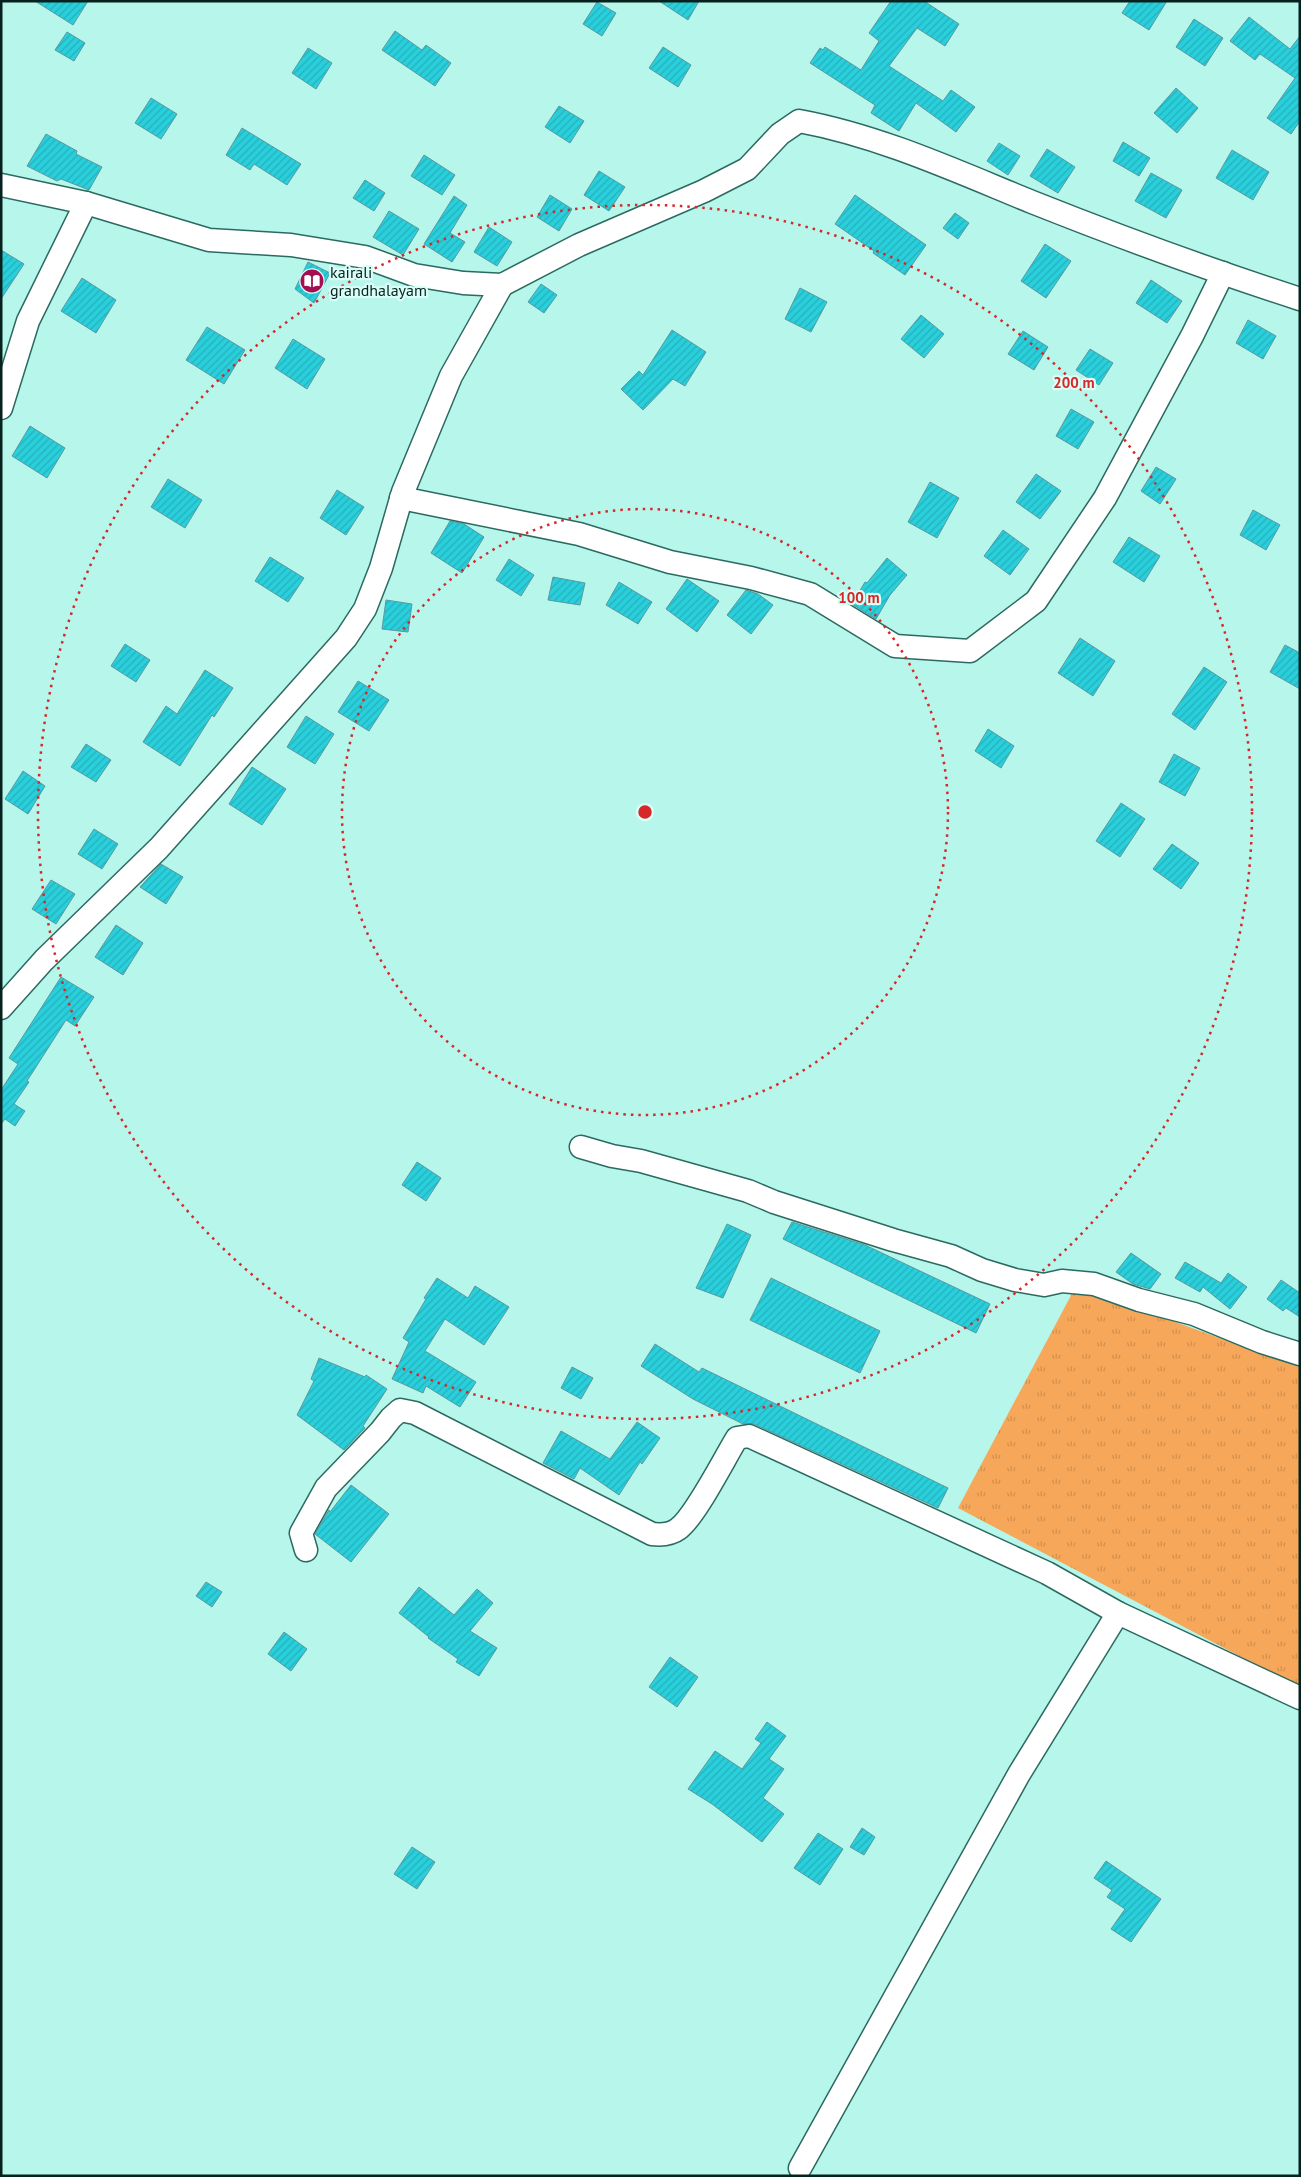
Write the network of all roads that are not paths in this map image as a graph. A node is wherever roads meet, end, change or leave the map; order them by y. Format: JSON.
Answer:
{"nodes":[{"id":1,"x":1,"y":185,"type":"edge"},
{"id":2,"x":86,"y":203,"type":"junction"},
{"id":3,"x":1223,"y":273,"type":"junction"},
{"id":4,"x":502,"y":285,"type":"junction"},
{"id":5,"x":1300,"y":299,"type":"edge"},
{"id":6,"x":1,"y":408,"type":"edge"},
{"id":7,"x":401,"y":498,"type":"junction"},
{"id":8,"x":1,"y":1008,"type":"edge"},
{"id":9,"x":581,"y":1147,"type":"dead end"},
{"id":10,"x":1300,"y":1354,"type":"edge"},
{"id":11,"x":306,"y":1550,"type":"dead end"},
{"id":12,"x":1118,"y":1614,"type":"junction"},
{"id":13,"x":1300,"y":1698,"type":"edge"},
{"id":14,"x":800,"y":2168,"type":"dead end"}],
"edges":[{"from":1,"to":2,"type":"street"},
{"from":2,"to":4,"type":"street"},
{"from":2,"to":6,"type":"street"},
{"from":3,"to":4,"type":"street"},
{"from":3,"to":5,"type":"street"},
{"from":3,"to":7,"type":"street"},
{"from":4,"to":7,"type":"street"},
{"from":7,"to":8,"type":"street"},
{"from":9,"to":10,"type":"street"},
{"from":11,"to":12,"type":"street"},
{"from":12,"to":13,"type":"street"},
{"from":12,"to":14,"type":"street"}]}
